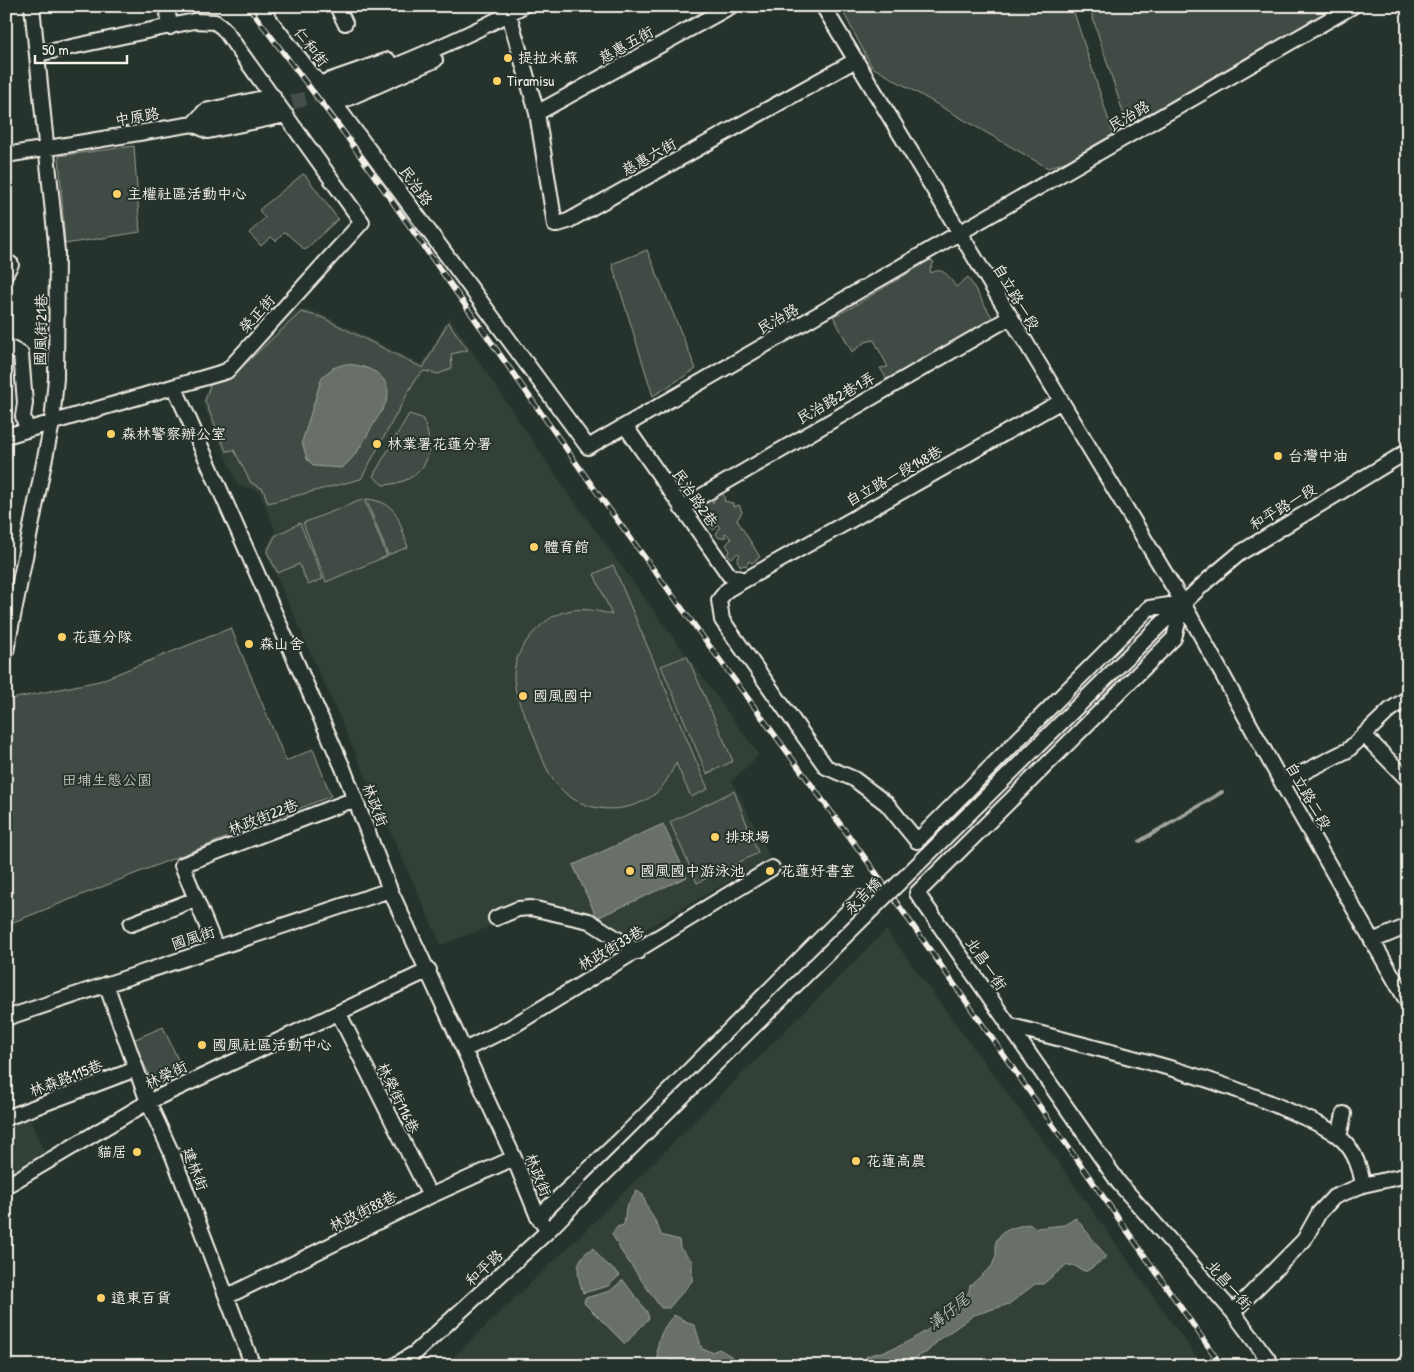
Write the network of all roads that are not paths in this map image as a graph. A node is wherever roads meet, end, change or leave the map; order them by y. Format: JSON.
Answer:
{"nodes":[{"id":1,"x":32,"y":6,"type":"edge"},
{"id":2,"x":167,"y":6,"type":"edge"},
{"id":3,"x":259,"y":6,"type":"edge"},
{"id":4,"x":337,"y":6,"type":"edge"},
{"id":5,"x":523,"y":6,"type":"edge"},
{"id":6,"x":731,"y":6,"type":"edge"},
{"id":7,"x":823,"y":6,"type":"edge"},
{"id":8,"x":1354,"y":6,"type":"edge"},
{"id":9,"x":509,"y":14,"type":"junction"},
{"id":10,"x":345,"y":23,"type":"dead end"},
{"id":11,"x":170,"y":27,"type":"junction"},
{"id":12,"x":486,"y":27,"type":"junction"},
{"id":13,"x":38,"y":54,"type":"junction"},
{"id":14,"x":856,"y":60,"type":"junction"},
{"id":15,"x":319,"y":84,"type":"junction"},
{"id":16,"x":334,"y":98,"type":"junction"},
{"id":17,"x":272,"y":102,"type":"junction"},
{"id":18,"x":537,"y":113,"type":"junction"},
{"id":19,"x":286,"y":115,"type":"junction"},
{"id":20,"x":193,"y":124,"type":"junction"},
{"id":21,"x":46,"y":149,"type":"junction"},
{"id":22,"x":6,"y":155,"type":"edge"},
{"id":23,"x":959,"y":232,"type":"junction"},
{"id":24,"x":1009,"y":318,"type":"junction"},
{"id":25,"x":6,"y":346,"type":"edge"},
{"id":26,"x":175,"y":388,"type":"junction"},
{"id":27,"x":1060,"y":402,"type":"junction"},
{"id":28,"x":52,"y":423,"type":"junction"},
{"id":29,"x":626,"y":427,"type":"junction"},
{"id":30,"x":27,"y":430,"type":"junction"},
{"id":31,"x":6,"y":436,"type":"edge"},
{"id":32,"x":1408,"y":451,"type":"edge"},
{"id":33,"x":681,"y":508,"type":"junction"},
{"id":34,"x":744,"y":580,"type":"junction"},
{"id":35,"x":1183,"y":603,"type":"junction"},
{"id":36,"x":6,"y":651,"type":"edge"},
{"id":37,"x":1408,"y":698,"type":"edge"},
{"id":38,"x":1364,"y":735,"type":"junction"},
{"id":39,"x":1408,"y":780,"type":"edge"},
{"id":40,"x":1282,"y":783,"type":"junction"},
{"id":41,"x":355,"y":798,"type":"junction"},
{"id":42,"x":772,"y":868,"type":"dead end"},
{"id":43,"x":390,"y":890,"type":"junction"},
{"id":44,"x":861,"y":898,"type":"dead end"},
{"id":45,"x":196,"y":900,"type":"junction"},
{"id":46,"x":496,"y":918,"type":"dead end"},
{"id":47,"x":131,"y":924,"type":"dead end"},
{"id":48,"x":1408,"y":926,"type":"edge"},
{"id":49,"x":1372,"y":941,"type":"junction"},
{"id":50,"x":216,"y":948,"type":"junction"},
{"id":51,"x":638,"y":952,"type":"junction"},
{"id":52,"x":429,"y":970,"type":"junction"},
{"id":53,"x":106,"y":984,"type":"junction"},
{"id":54,"x":1408,"y":1003,"type":"edge"},
{"id":55,"x":338,"y":1014,"type":"junction"},
{"id":56,"x":6,"y":1018,"type":"edge"},
{"id":57,"x":1008,"y":1025,"type":"junction"},
{"id":58,"x":464,"y":1050,"type":"junction"},
{"id":59,"x":136,"y":1069,"type":"junction"},
{"id":60,"x":148,"y":1102,"type":"junction"},
{"id":61,"x":1344,"y":1114,"type":"dead end"},
{"id":62,"x":6,"y":1118,"type":"edge"},
{"id":63,"x":1340,"y":1137,"type":"junction"},
{"id":64,"x":514,"y":1158,"type":"junction"},
{"id":65,"x":1408,"y":1175,"type":"edge"},
{"id":66,"x":1363,"y":1185,"type":"junction"},
{"id":67,"x":6,"y":1186,"type":"edge"},
{"id":68,"x":591,"y":1188,"type":"joint"},
{"id":69,"x":430,"y":1196,"type":"junction"},
{"id":70,"x":538,"y":1217,"type":"junction"},
{"id":71,"x":548,"y":1231,"type":"junction"},
{"id":72,"x":228,"y":1296,"type":"junction"},
{"id":73,"x":1233,"y":1312,"type":"junction"},
{"id":74,"x":253,"y":1366,"type":"edge"},
{"id":75,"x":394,"y":1366,"type":"edge"},
{"id":76,"x":1273,"y":1366,"type":"edge"}],
"edges":[{"from":1,"to":13,"type":"street","name":"國風街21巷"},
{"from":2,"to":11,"type":"street"},
{"from":3,"to":15,"type":"street","name":"仁和街"},
{"from":4,"to":10,"type":"street"},
{"from":5,"to":9,"type":"street"},
{"from":6,"to":18,"type":"street","name":"慈惠五街"},
{"from":7,"to":14,"type":"street","name":"自立路一段"},
{"from":8,"to":23,"type":"street","name":"民治路"},
{"from":9,"to":12,"type":"street"},
{"from":9,"to":18,"type":"street"},
{"from":11,"to":13,"type":"street"},
{"from":11,"to":17,"type":"street","name":"榮正街"},
{"from":12,"to":15,"type":"street"},
{"from":12,"to":16,"type":"street"},
{"from":13,"to":21,"type":"street","name":"國風街21巷"},
{"from":14,"to":18,"type":"street","name":"慈惠六街"},
{"from":14,"to":23,"type":"street","name":"自立路一段"},
{"from":15,"to":16,"type":"street","name":"仁和街"},
{"from":16,"to":29,"type":"street","name":"民治路"},
{"from":17,"to":19,"type":"street","name":"榮正街"},
{"from":17,"to":20,"type":"street","name":"中原路"},
{"from":19,"to":20,"type":"street"},
{"from":19,"to":26,"type":"street","name":"榮正街"},
{"from":20,"to":21,"type":"street","name":"中原路"},
{"from":21,"to":22,"type":"street","name":"中原路"},
{"from":21,"to":28,"type":"street","name":"國風街21巷"},
{"from":23,"to":24,"type":"street","name":"自立路一段"},
{"from":23,"to":29,"type":"street","name":"民治路"},
{"from":24,"to":27,"type":"street","name":"自立路一段"},
{"from":24,"to":33,"type":"street","name":"民治路2巷1弄"},
{"from":25,"to":30,"type":"street"},
{"from":26,"to":28,"type":"street","name":"榮正街"},
{"from":26,"to":41,"type":"street","name":"林政街"},
{"from":27,"to":34,"type":"street","name":"自立路一段148巷"},
{"from":27,"to":35,"type":"street","name":"自立路一段"},
{"from":28,"to":30,"type":"street","name":"榮正街"},
{"from":28,"to":36,"type":"street","name":"國風街21巷"},
{"from":29,"to":33,"type":"street","name":"民治路2巷"},
{"from":30,"to":31,"type":"street","name":"榮正街"},
{"from":32,"to":35,"type":"street","name":"和平路一段"},
{"from":33,"to":34,"type":"street","name":"民治路2巷"},
{"from":34,"to":35,"type":"street","name":"自立路一段148巷"},
{"from":35,"to":40,"type":"street","name":"自立路二段"},
{"from":35,"to":57,"type":"street","name":"北昌一街"},
{"from":35,"to":68,"type":"street","name":"永吉橋","bridge":true},
{"from":37,"to":38,"type":"street"},
{"from":38,"to":39,"type":"street"},
{"from":38,"to":40,"type":"street"},
{"from":40,"to":49,"type":"street","name":"自立路二段"},
{"from":41,"to":43,"type":"street","name":"林政街"},
{"from":41,"to":45,"type":"street","name":"林政街22巷"},
{"from":42,"to":51,"type":"street","name":"林政街33巷"},
{"from":43,"to":50,"type":"street","name":"國風街"},
{"from":43,"to":52,"type":"street","name":"林政街"},
{"from":44,"to":70,"type":"street"},
{"from":45,"to":47,"type":"street"},
{"from":45,"to":50,"type":"street"},
{"from":46,"to":51,"type":"street"},
{"from":48,"to":49,"type":"street"},
{"from":49,"to":54,"type":"street","name":"自立路二段"},
{"from":50,"to":53,"type":"street","name":"國風街"},
{"from":51,"to":58,"type":"street","name":"林政街33巷"},
{"from":52,"to":55,"type":"street","name":"林榮街"},
{"from":52,"to":58,"type":"street","name":"林政街"},
{"from":53,"to":56,"type":"street","name":"國風街"},
{"from":53,"to":59,"type":"street","name":"建林街"},
{"from":55,"to":60,"type":"street","name":"林榮街"},
{"from":55,"to":69,"type":"street","name":"林榮街116巷"},
{"from":57,"to":63,"type":"street"},
{"from":57,"to":73,"type":"street","name":"北昌一街"},
{"from":58,"to":64,"type":"street","name":"林政街"},
{"from":59,"to":60,"type":"street","name":"建林街"},
{"from":59,"to":62,"type":"street","name":"林森路115巷"},
{"from":60,"to":67,"type":"street","name":"林榮街"},
{"from":60,"to":72,"type":"street","name":"建林街"},
{"from":61,"to":63,"type":"street"},
{"from":63,"to":66,"type":"street"},
{"from":64,"to":69,"type":"street","name":"林政街88巷"},
{"from":64,"to":70,"type":"street","name":"林政街"},
{"from":65,"to":66,"type":"street"},
{"from":66,"to":73,"type":"street"},
{"from":68,"to":71,"type":"street","name":"和平路"},
{"from":69,"to":72,"type":"street","name":"林政街88巷"},
{"from":70,"to":71,"type":"street","name":"林政街"},
{"from":71,"to":75,"type":"street","name":"和平路"},
{"from":72,"to":74,"type":"street","name":"建林街"},
{"from":73,"to":76,"type":"street","name":"北昌一街"}]}
